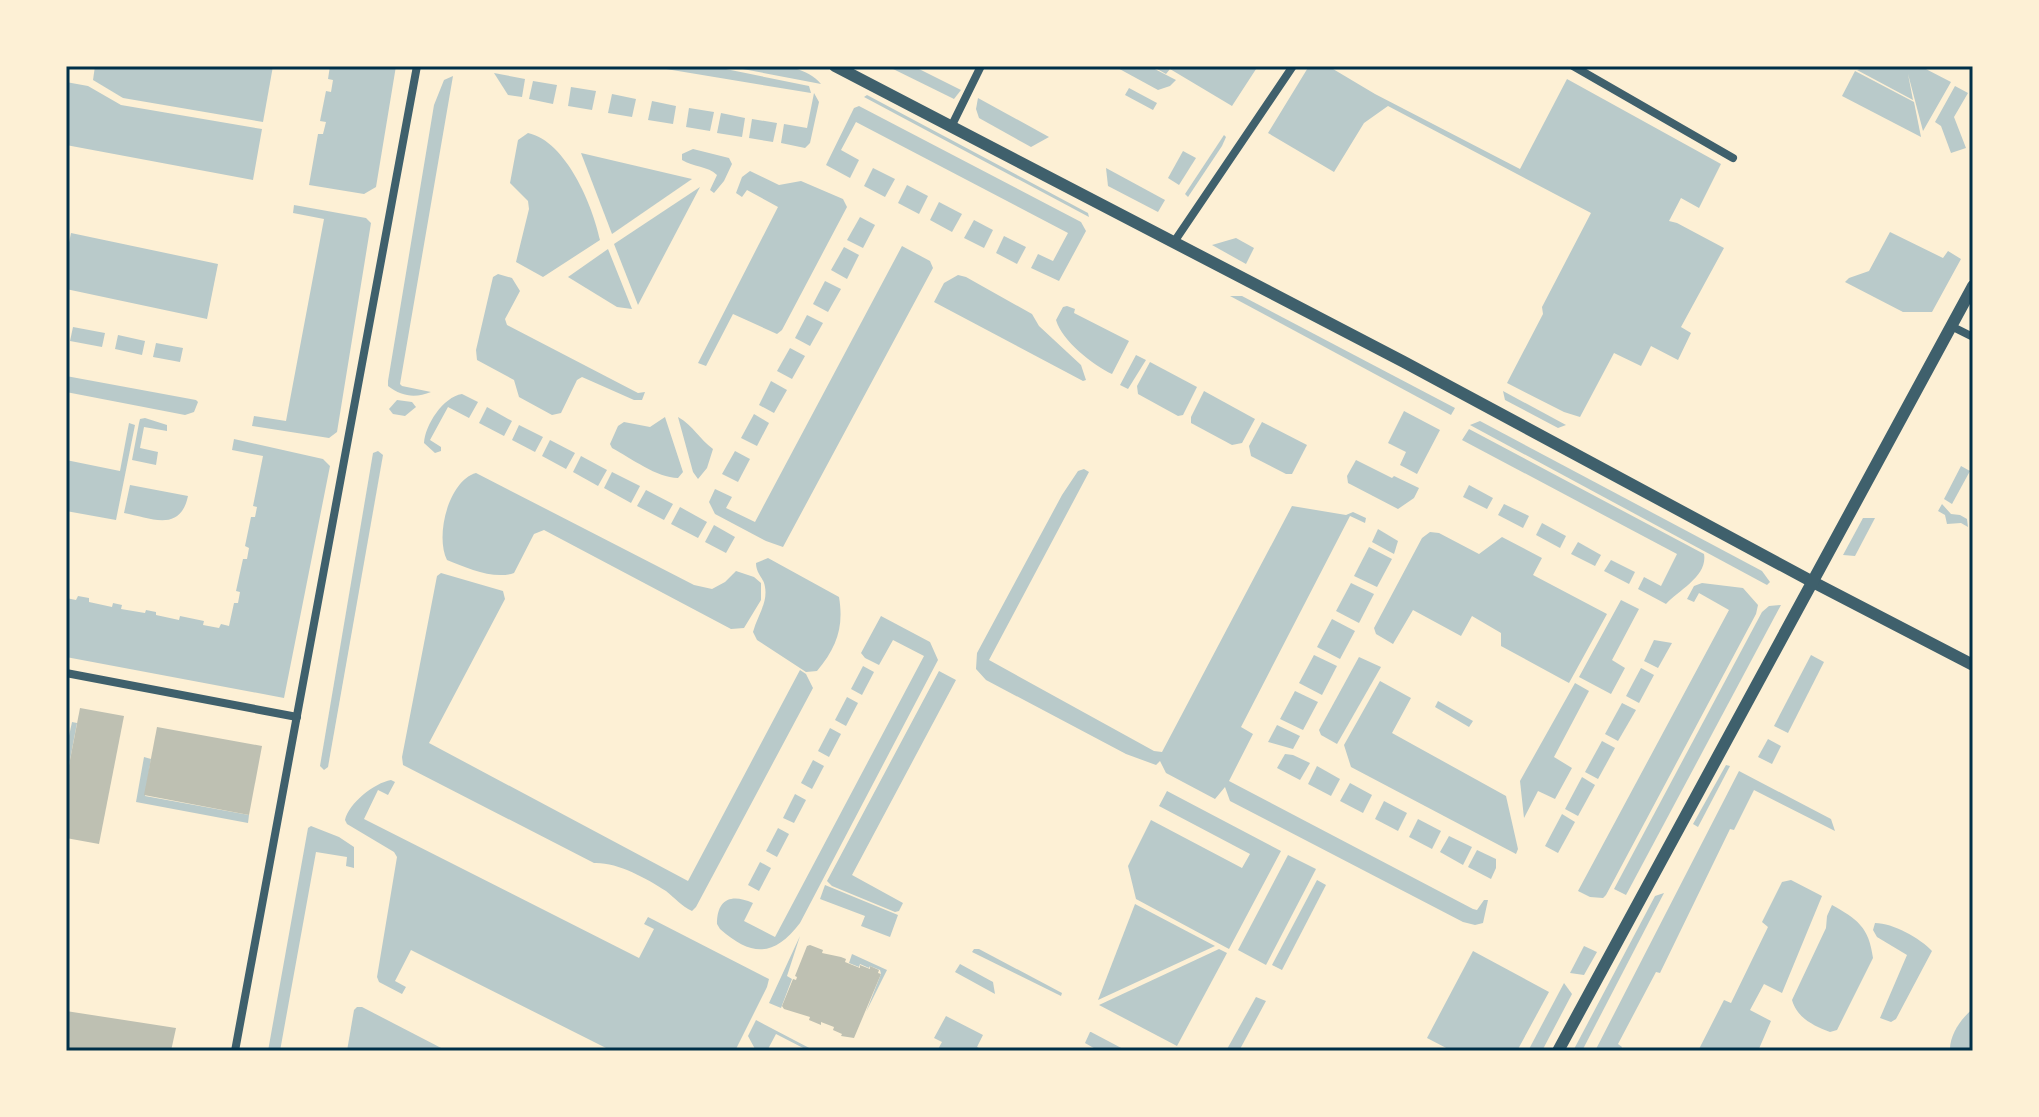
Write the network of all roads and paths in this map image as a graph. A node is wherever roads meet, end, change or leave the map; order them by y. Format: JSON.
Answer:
{"nodes":[{"id":1,"x":417,"y":66,"type":"edge"},
{"id":2,"x":835,"y":66,"type":"edge"},
{"id":3,"x":981,"y":66,"type":"edge"},
{"id":4,"x":1293,"y":66,"type":"edge"},
{"id":5,"x":1573,"y":66,"type":"edge"},
{"id":6,"x":952,"y":125,"type":"junction"},
{"id":7,"x":1733,"y":158,"type":"dead end"},
{"id":8,"x":1174,"y":242,"type":"junction"},
{"id":9,"x":1973,"y":286,"type":"edge"},
{"id":10,"x":1951,"y":326,"type":"junction"},
{"id":11,"x":1973,"y":337,"type":"edge"},
{"id":12,"x":1811,"y":581,"type":"junction"},
{"id":13,"x":1973,"y":665,"type":"edge"},
{"id":14,"x":66,"y":673,"type":"edge"},
{"id":15,"x":297,"y":717,"type":"junction"},
{"id":16,"x":235,"y":1051,"type":"edge"},
{"id":17,"x":1558,"y":1051,"type":"edge"}],
"edges":[{"from":1,"to":15,"type":"street"},
{"from":2,"to":6,"type":"street"},
{"from":3,"to":6,"type":"street"},
{"from":4,"to":8,"type":"street"},
{"from":5,"to":7,"type":"street"},
{"from":6,"to":8,"type":"street"},
{"from":8,"to":12,"type":"street"},
{"from":9,"to":10,"type":"street"},
{"from":10,"to":11,"type":"street"},
{"from":10,"to":12,"type":"street"},
{"from":12,"to":13,"type":"street"},
{"from":12,"to":17,"type":"street"},
{"from":14,"to":15,"type":"street"},
{"from":15,"to":16,"type":"street"}]}
